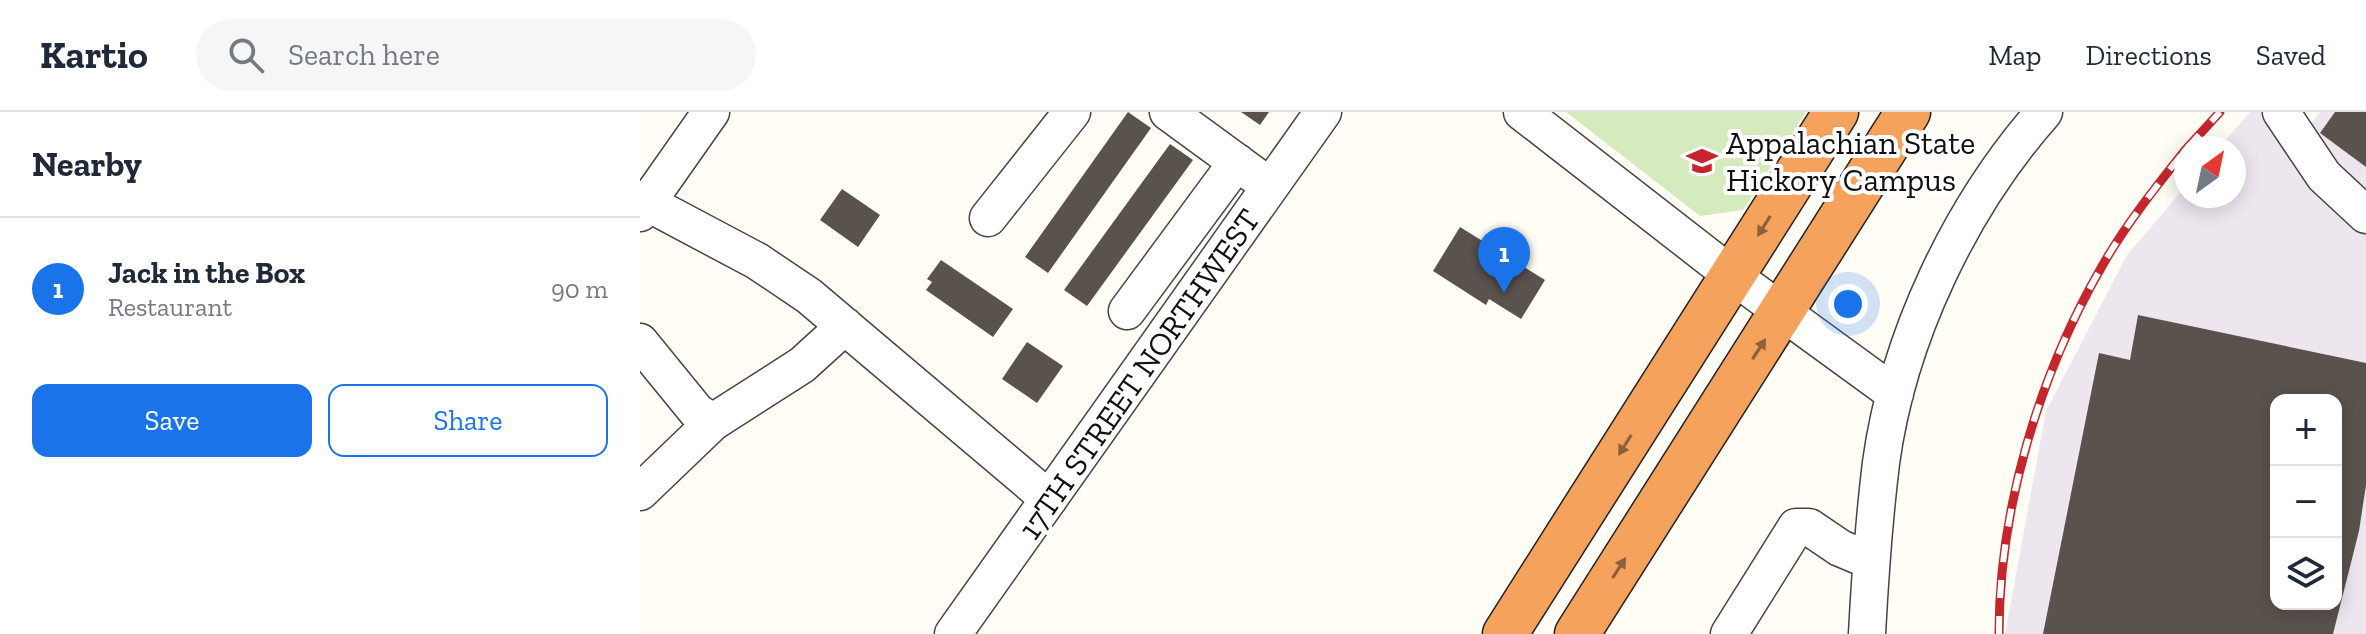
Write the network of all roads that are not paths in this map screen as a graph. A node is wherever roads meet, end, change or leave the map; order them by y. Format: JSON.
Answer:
{"nodes":[{"id":1,"x":711,"y":112,"type":"edge"},
{"id":2,"x":1072,"y":112,"type":"edge"},
{"id":3,"x":1168,"y":112,"type":"edge"},
{"id":4,"x":1323,"y":112,"type":"edge"},
{"id":5,"x":1522,"y":112,"type":"edge"},
{"id":6,"x":1836,"y":112,"type":"edge"},
{"id":7,"x":1908,"y":112,"type":"edge"},
{"id":8,"x":2044,"y":112,"type":"edge"},
{"id":9,"x":2281,"y":112,"type":"edge"},
{"id":10,"x":1237,"y":162,"type":"junction"},
{"id":11,"x":1271,"y":187,"type":"junction"},
{"id":12,"x":642,"y":205,"type":"edge"},
{"id":13,"x":2366,"y":215,"type":"edge"},
{"id":14,"x":988,"y":218,"type":"dead end"},
{"id":15,"x":1733,"y":276,"type":"junction"},
{"id":16,"x":1127,"y":311,"type":"dead end"},
{"id":17,"x":1783,"y":312,"type":"junction"},
{"id":18,"x":845,"y":326,"type":"junction"},
{"id":19,"x":640,"y":342,"type":"edge"},
{"id":20,"x":1895,"y":394,"type":"junction"},
{"id":21,"x":713,"y":422,"type":"junction"},
{"id":22,"x":640,"y":492,"type":"edge"},
{"id":23,"x":1049,"y":499,"type":"junction"},
{"id":24,"x":1871,"y":561,"type":"junction"},
{"id":25,"x":953,"y":634,"type":"edge"},
{"id":26,"x":1505,"y":634,"type":"edge"},
{"id":27,"x":1577,"y":634,"type":"edge"},
{"id":28,"x":1729,"y":634,"type":"edge"},
{"id":29,"x":1867,"y":634,"type":"edge"}],
"edges":[{"from":1,"to":12,"type":"street"},
{"from":2,"to":14,"type":"street"},
{"from":3,"to":10,"type":"street"},
{"from":4,"to":11,"type":"street","name":"17TH STREET NORTHWEST"},
{"from":5,"to":15,"type":"street"},
{"from":6,"to":15,"type":"highway","one_way":true},
{"from":7,"to":17,"type":"highway"},
{"from":8,"to":20,"type":"street"},
{"from":9,"to":13,"type":"street"},
{"from":10,"to":11,"type":"street"},
{"from":10,"to":16,"type":"street"},
{"from":11,"to":23,"type":"street","name":"17TH STREET NORTHWEST"},
{"from":12,"to":18,"type":"street"},
{"from":15,"to":17,"type":"street"},
{"from":15,"to":26,"type":"highway","one_way":true},
{"from":17,"to":20,"type":"street"},
{"from":27,"to":17,"type":"highway","one_way":true},
{"from":18,"to":21,"type":"street"},
{"from":18,"to":23,"type":"street"},
{"from":19,"to":21,"type":"street"},
{"from":20,"to":24,"type":"street"},
{"from":21,"to":22,"type":"street"},
{"from":23,"to":25,"type":"street","name":"17TH STREET NORTHWEST"},
{"from":24,"to":28,"type":"street"},
{"from":24,"to":29,"type":"street"}]}
